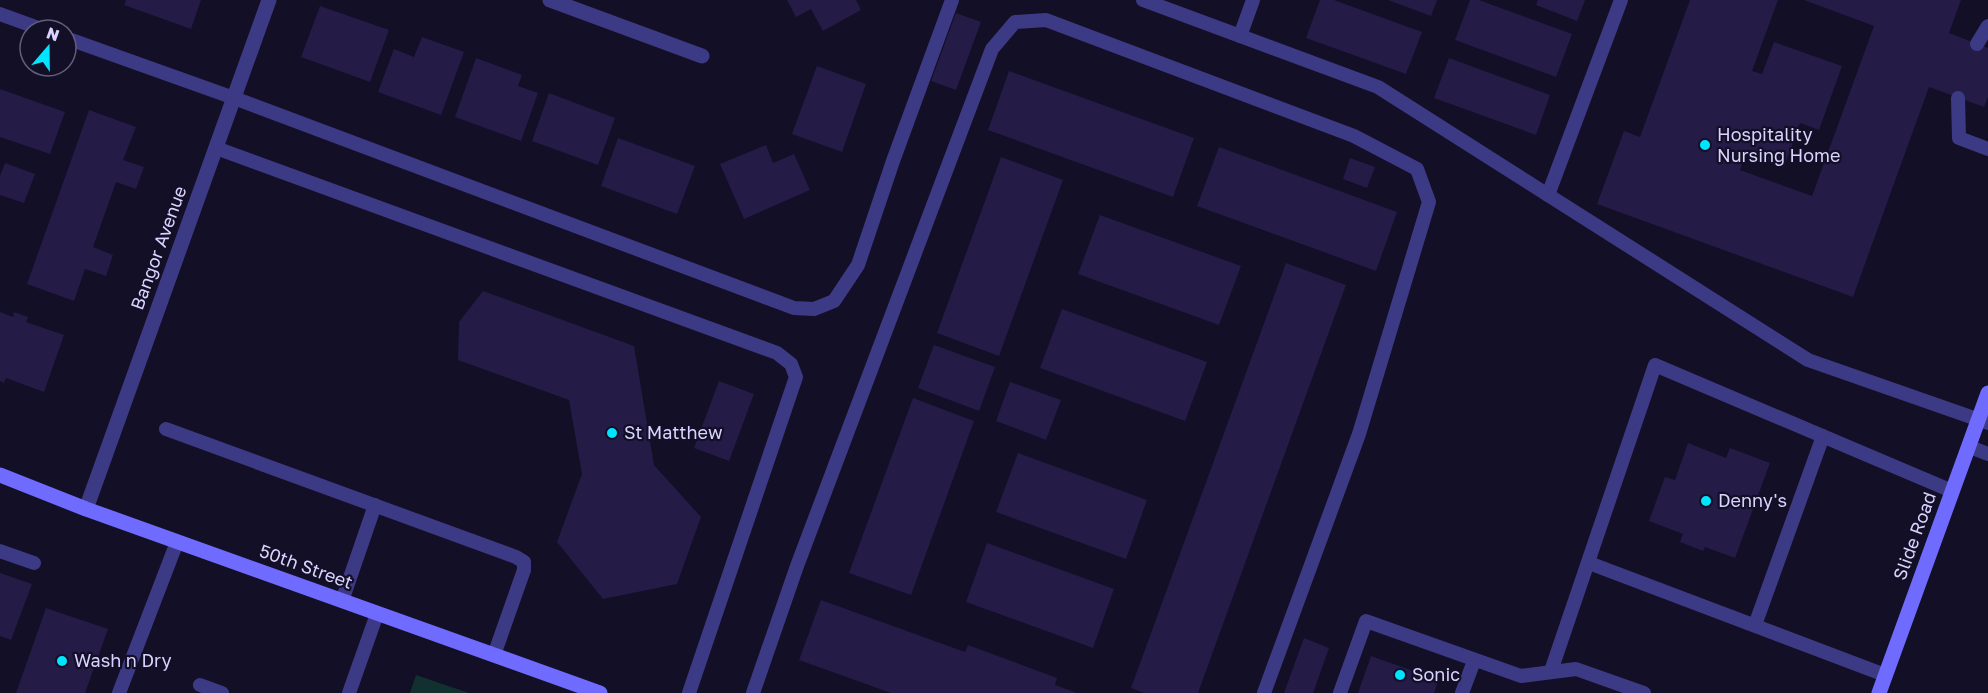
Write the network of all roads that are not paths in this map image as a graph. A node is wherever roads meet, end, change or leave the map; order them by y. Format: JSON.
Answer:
{"nodes":[{"id":1,"x":269,"y":0,"type":"edge"},
{"id":2,"x":550,"y":0,"type":"edge"},
{"id":3,"x":952,"y":0,"type":"edge"},
{"id":4,"x":1143,"y":0,"type":"edge"},
{"id":5,"x":1253,"y":0,"type":"edge"},
{"id":6,"x":1621,"y":0,"type":"edge"},
{"id":7,"x":0,"y":14,"type":"edge"},
{"id":8,"x":18,"y":21,"type":"edge"},
{"id":9,"x":1988,"y":26,"type":"edge"},
{"id":10,"x":1240,"y":36,"type":"junction"},
{"id":11,"x":78,"y":42,"type":"edge"},
{"id":12,"x":1977,"y":44,"type":"dead end"},
{"id":13,"x":702,"y":56,"type":"dead end"},
{"id":14,"x":234,"y":98,"type":"junction"},
{"id":15,"x":1958,"y":98,"type":"dead end"},
{"id":16,"x":216,"y":148,"type":"junction"},
{"id":17,"x":1988,"y":149,"type":"edge"},
{"id":18,"x":1548,"y":195,"type":"junction"},
{"id":19,"x":1988,"y":393,"type":"edge"},
{"id":20,"x":1983,"y":421,"type":"edge"},
{"id":21,"x":166,"y":429,"type":"dead end"},
{"id":22,"x":1823,"y":436,"type":"junction"},
{"id":23,"x":1970,"y":447,"type":"junction"},
{"id":24,"x":1988,"y":454,"type":"edge"},
{"id":25,"x":0,"y":475,"type":"edge"},
{"id":26,"x":1952,"y":491,"type":"junction"},
{"id":27,"x":375,"y":505,"type":"junction"},
{"id":28,"x":86,"y":509,"type":"junction"},
{"id":29,"x":177,"y":542,"type":"junction"},
{"id":30,"x":0,"y":551,"type":"edge"},
{"id":31,"x":34,"y":563,"type":"dead end"},
{"id":32,"x":1589,"y":563,"type":"junction"},
{"id":33,"x":342,"y":601,"type":"junction"},
{"id":34,"x":378,"y":614,"type":"junction"},
{"id":35,"x":1755,"y":625,"type":"junction"},
{"id":36,"x":494,"y":655,"type":"junction"},
{"id":37,"x":1474,"y":661,"type":"junction"},
{"id":38,"x":1551,"y":671,"type":"junction"},
{"id":39,"x":1886,"y":675,"type":"junction"},
{"id":40,"x":200,"y":685,"type":"dead end"},
{"id":41,"x":119,"y":693,"type":"edge"},
{"id":42,"x":222,"y":693,"type":"edge"},
{"id":43,"x":349,"y":693,"type":"edge"},
{"id":44,"x":600,"y":693,"type":"edge"},
{"id":45,"x":689,"y":693,"type":"edge"},
{"id":46,"x":753,"y":693,"type":"edge"},
{"id":47,"x":1264,"y":693,"type":"edge"},
{"id":48,"x":1340,"y":693,"type":"edge"},
{"id":49,"x":1462,"y":693,"type":"edge"},
{"id":50,"x":1644,"y":693,"type":"edge"},
{"id":51,"x":1879,"y":693,"type":"edge"}],
"edges":[{"from":1,"to":14,"type":"street","name":"Bangor Avenue"},
{"from":2,"to":13,"type":"street"},
{"from":3,"to":14,"type":"lane"},
{"from":4,"to":10,"type":"lane"},
{"from":5,"to":10,"type":"lane"},
{"from":6,"to":18,"type":"lane"},
{"from":7,"to":8,"type":"lane"},
{"from":9,"to":12,"type":"lane"},
{"from":10,"to":18,"type":"lane"},
{"from":11,"to":14,"type":"lane"},
{"from":14,"to":16,"type":"street","name":"Bangor Avenue"},
{"from":15,"to":17,"type":"lane"},
{"from":16,"to":28,"type":"street","name":"Bangor Avenue"},
{"from":16,"to":45,"type":"lane"},
{"from":18,"to":20,"type":"lane"},
{"from":19,"to":20,"type":"main road","name":"Slide Road"},
{"from":20,"to":23,"type":"main road","name":"Slide Road"},
{"from":21,"to":27,"type":"lane"},
{"from":22,"to":26,"type":"lane"},
{"from":22,"to":32,"type":"lane"},
{"from":22,"to":35,"type":"lane"},
{"from":23,"to":24,"type":"lane"},
{"from":23,"to":26,"type":"main road","name":"Slide Road"},
{"from":25,"to":28,"type":"main road","name":"50th Street"},
{"from":26,"to":39,"type":"main road","name":"Slide Road"},
{"from":27,"to":33,"type":"lane"},
{"from":27,"to":36,"type":"lane"},
{"from":28,"to":29,"type":"main road","name":"50th Street"},
{"from":29,"to":33,"type":"main road","name":"50th Street"},
{"from":29,"to":41,"type":"lane"},
{"from":30,"to":31,"type":"lane"},
{"from":32,"to":35,"type":"lane"},
{"from":32,"to":38,"type":"lane"},
{"from":33,"to":34,"type":"main road","name":"50th Street"},
{"from":34,"to":36,"type":"main road","name":"50th Street"},
{"from":34,"to":43,"type":"lane"},
{"from":35,"to":39,"type":"lane"},
{"from":36,"to":44,"type":"main road","name":"50th Street"},
{"from":37,"to":38,"type":"lane"},
{"from":37,"to":48,"type":"lane"},
{"from":37,"to":49,"type":"lane"},
{"from":38,"to":50,"type":"lane"},
{"from":39,"to":51,"type":"main road","name":"Slide Road"},
{"from":40,"to":42,"type":"lane"},
{"from":46,"to":47,"type":"lane"}]}
